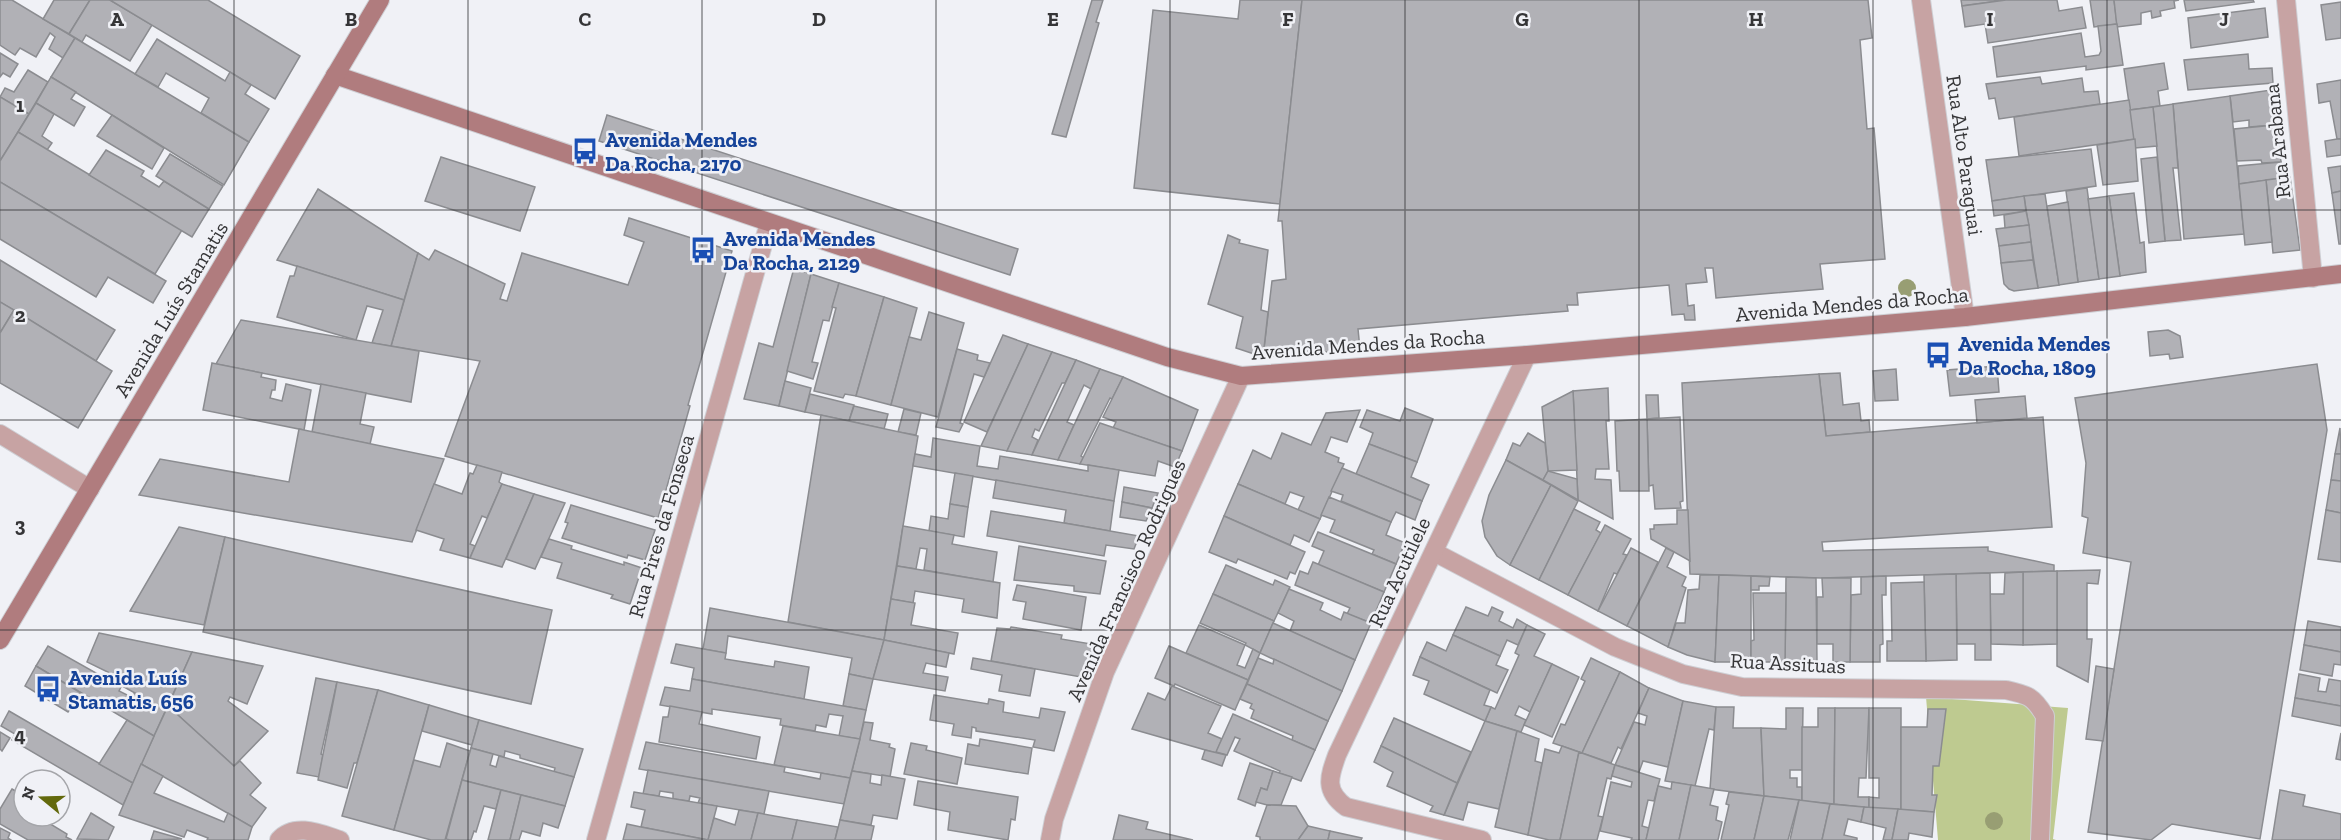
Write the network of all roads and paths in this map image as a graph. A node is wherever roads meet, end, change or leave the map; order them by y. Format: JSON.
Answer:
{"nodes":[{"id":1,"x":380,"y":0,"type":"edge"},
{"id":2,"x":1921,"y":0,"type":"edge"},
{"id":3,"x":2286,"y":0,"type":"edge"},
{"id":4,"x":335,"y":75,"type":"junction"},
{"id":5,"x":768,"y":223,"type":"junction"},
{"id":6,"x":2341,"y":274,"type":"edge"},
{"id":7,"x":2313,"y":278,"type":"junction"},
{"id":8,"x":1965,"y":317,"type":"junction"},
{"id":9,"x":1527,"y":355,"type":"junction"},
{"id":10,"x":1241,"y":376,"type":"junction"},
{"id":11,"x":0,"y":435,"type":"edge"},
{"id":12,"x":90,"y":489,"type":"junction"},
{"id":13,"x":1434,"y":552,"type":"junction"},
{"id":14,"x":0,"y":640,"type":"edge"},
{"id":15,"x":279,"y":840,"type":"edge"},
{"id":16,"x":340,"y":840,"type":"edge"},
{"id":17,"x":596,"y":840,"type":"edge"},
{"id":18,"x":1050,"y":840,"type":"edge"},
{"id":19,"x":1482,"y":840,"type":"edge"},
{"id":20,"x":2040,"y":840,"type":"edge"}],
"edges":[{"from":1,"to":4,"type":"street","name":"Avenida Luís Stamatis"},
{"from":2,"to":8,"type":"street","name":"Rua Alto Paraguai"},
{"from":3,"to":7,"type":"street","name":"Rua Arabana"},
{"from":4,"to":5,"type":"street","name":"Avenida Mendes da Rocha"},
{"from":4,"to":12,"type":"street","name":"Avenida Luís Stamatis"},
{"from":5,"to":10,"type":"street","name":"Avenida Mendes da Rocha"},
{"from":5,"to":17,"type":"street","name":"Rua Pires da Fonseca"},
{"from":6,"to":7,"type":"street","name":"Avenida Mendes da Rocha"},
{"from":7,"to":8,"type":"street","name":"Avenida Mendes da Rocha"},
{"from":8,"to":9,"type":"street","name":"Avenida Mendes da Rocha"},
{"from":9,"to":10,"type":"street","name":"Avenida Mendes da Rocha"},
{"from":9,"to":13,"type":"street","name":"Rua Acutilele"},
{"from":10,"to":18,"type":"street","name":"Avenida Francisco Rodrigues"},
{"from":11,"to":12,"type":"street"},
{"from":12,"to":14,"type":"street","name":"Avenida Luís Stamatis"},
{"from":13,"to":19,"type":"street","name":"Rua Acutilele"},
{"from":13,"to":20,"type":"street","name":"Rua Assituas"},
{"from":15,"to":16,"type":"street"}]}
